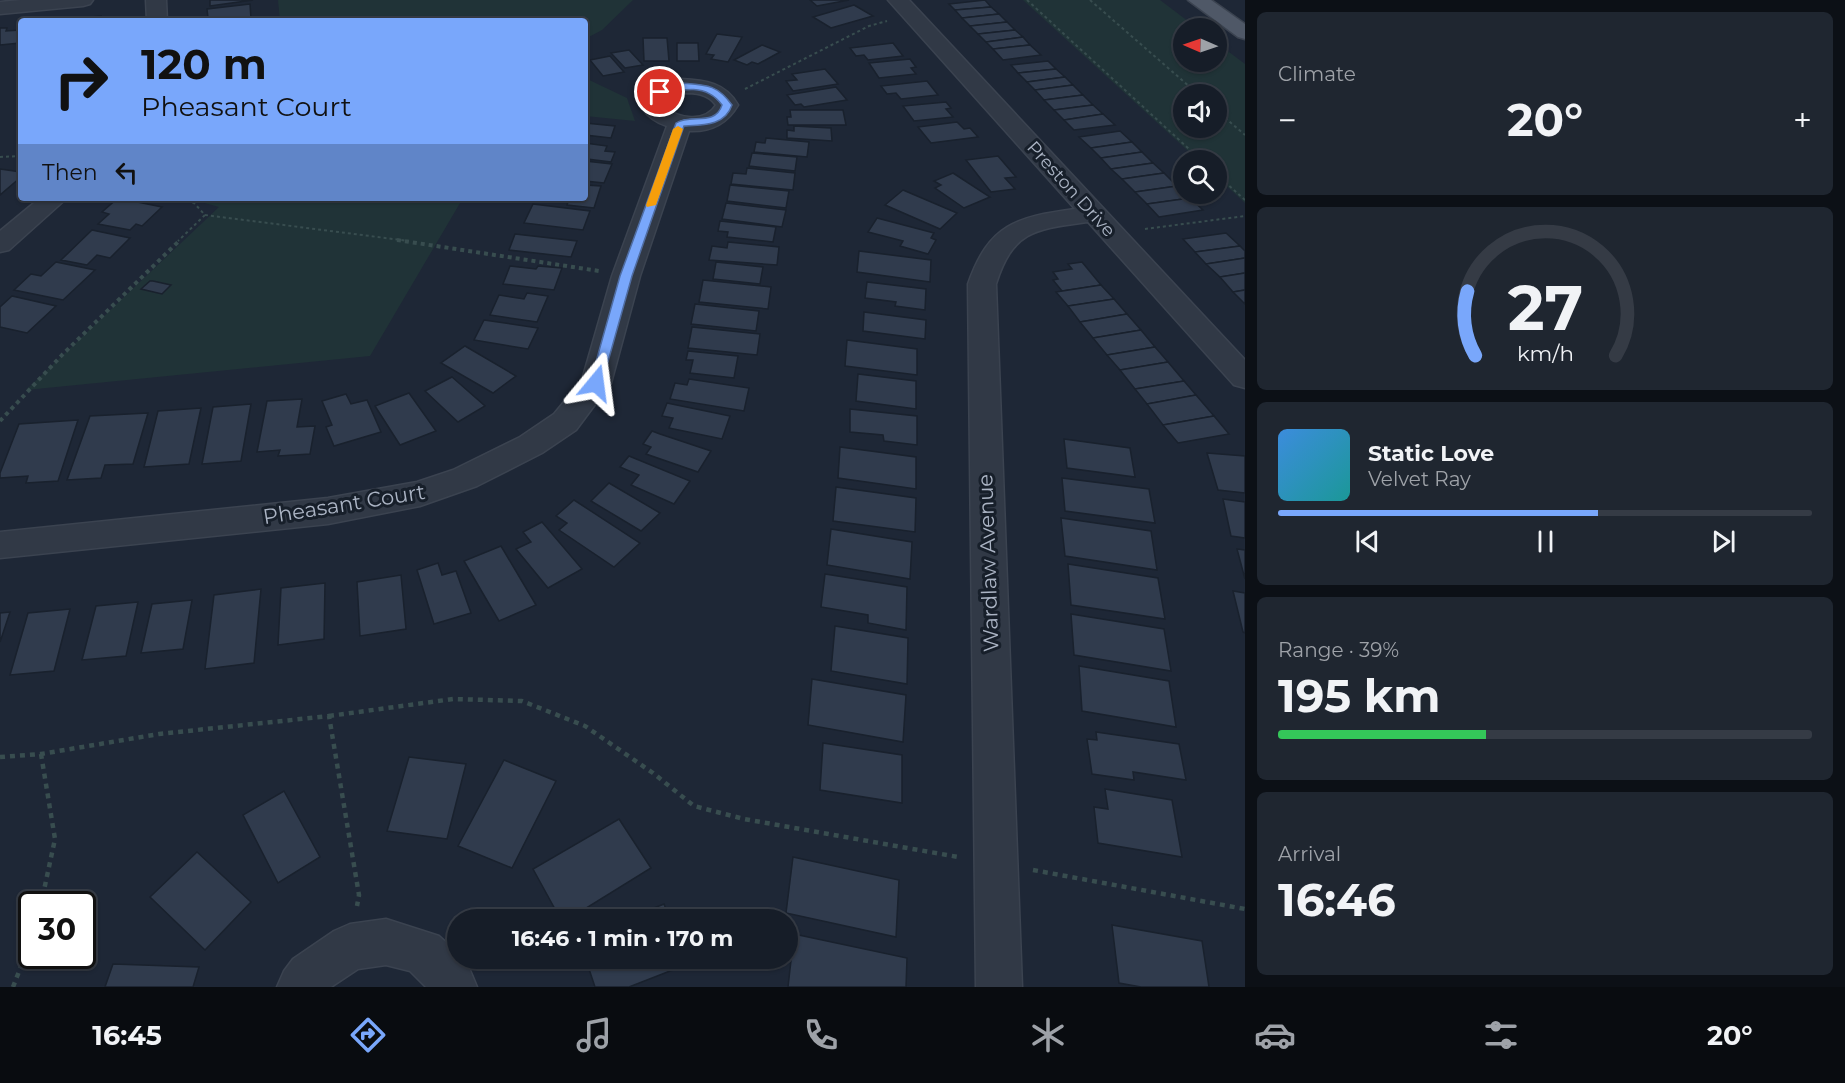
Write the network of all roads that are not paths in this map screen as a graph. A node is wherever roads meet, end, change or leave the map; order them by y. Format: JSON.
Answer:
{"nodes":[{"id":1,"x":83,"y":0,"type":"edge"},
{"id":2,"x":156,"y":0,"type":"edge"},
{"id":3,"x":1198,"y":0,"type":"edge"},
{"id":4,"x":903,"y":5,"type":"edge"},
{"id":5,"x":0,"y":8,"type":"edge"},
{"id":6,"x":157,"y":18,"type":"edge"},
{"id":7,"x":1245,"y":33,"type":"edge"},
{"id":8,"x":680,"y":123,"type":"junction"},
{"id":9,"x":51,"y":201,"type":"edge"},
{"id":10,"x":1103,"y":224,"type":"junction"},
{"id":11,"x":0,"y":244,"type":"edge"},
{"id":12,"x":1245,"y":378,"type":"edge"},
{"id":13,"x":0,"y":545,"type":"edge"},
{"id":14,"x":300,"y":987,"type":"edge"},
{"id":15,"x":453,"y":987,"type":"edge"},
{"id":16,"x":999,"y":987,"type":"edge"}],
"edges":[{"from":1,"to":5,"type":"street"},
{"from":2,"to":6,"type":"street"},
{"from":3,"to":7,"type":"main road"},
{"from":4,"to":10,"type":"street","name":"Preston Drive"},
{"from":8,"to":8,"type":"street"},
{"from":8,"to":13,"type":"street","name":"Pheasant Court"},
{"from":9,"to":11,"type":"street"},
{"from":10,"to":12,"type":"street","name":"Preston Drive"},
{"from":10,"to":16,"type":"street","name":"Wardlaw Avenue"},
{"from":14,"to":15,"type":"street"}]}
